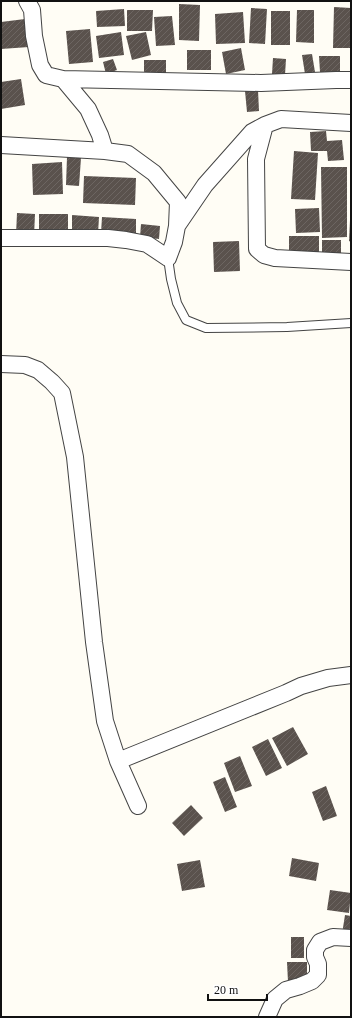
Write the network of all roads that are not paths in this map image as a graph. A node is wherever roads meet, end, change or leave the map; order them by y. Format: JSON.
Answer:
{"nodes":[{"id":1,"x":27,"y":1,"type":"edge"},
{"id":2,"x":64,"y":79,"type":"junction"},
{"id":3,"x":351,"y":80,"type":"edge"},
{"id":4,"x":351,"y":123,"type":"edge"},
{"id":5,"x":264,"y":125,"type":"junction"},
{"id":6,"x":1,"y":145,"type":"edge"},
{"id":7,"x":105,"y":151,"type":"junction"},
{"id":8,"x":177,"y":226,"type":"junction"},
{"id":9,"x":1,"y":238,"type":"edge"},
{"id":10,"x":168,"y":258,"type":"junction"},
{"id":11,"x":351,"y":262,"type":"edge"},
{"id":12,"x":351,"y":323,"type":"edge"},
{"id":13,"x":1,"y":364,"type":"edge"},
{"id":14,"x":351,"y":675,"type":"edge"},
{"id":15,"x":118,"y":761,"type":"junction"},
{"id":16,"x":138,"y":806,"type":"dead end"},
{"id":17,"x":351,"y":938,"type":"edge"},
{"id":18,"x":267,"y":1017,"type":"edge"}],
"edges":[{"from":1,"to":2,"type":"street"},
{"from":2,"to":3,"type":"street"},
{"from":2,"to":7,"type":"street"},
{"from":4,"to":5,"type":"street"},
{"from":5,"to":8,"type":"street"},
{"from":5,"to":11,"type":"street"},
{"from":6,"to":7,"type":"street"},
{"from":7,"to":8,"type":"street"},
{"from":8,"to":10,"type":"street"},
{"from":9,"to":10,"type":"street"},
{"from":10,"to":12,"type":"lane"},
{"from":13,"to":15,"type":"street"},
{"from":14,"to":15,"type":"street"},
{"from":15,"to":16,"type":"street"},
{"from":17,"to":18,"type":"street"}]}
